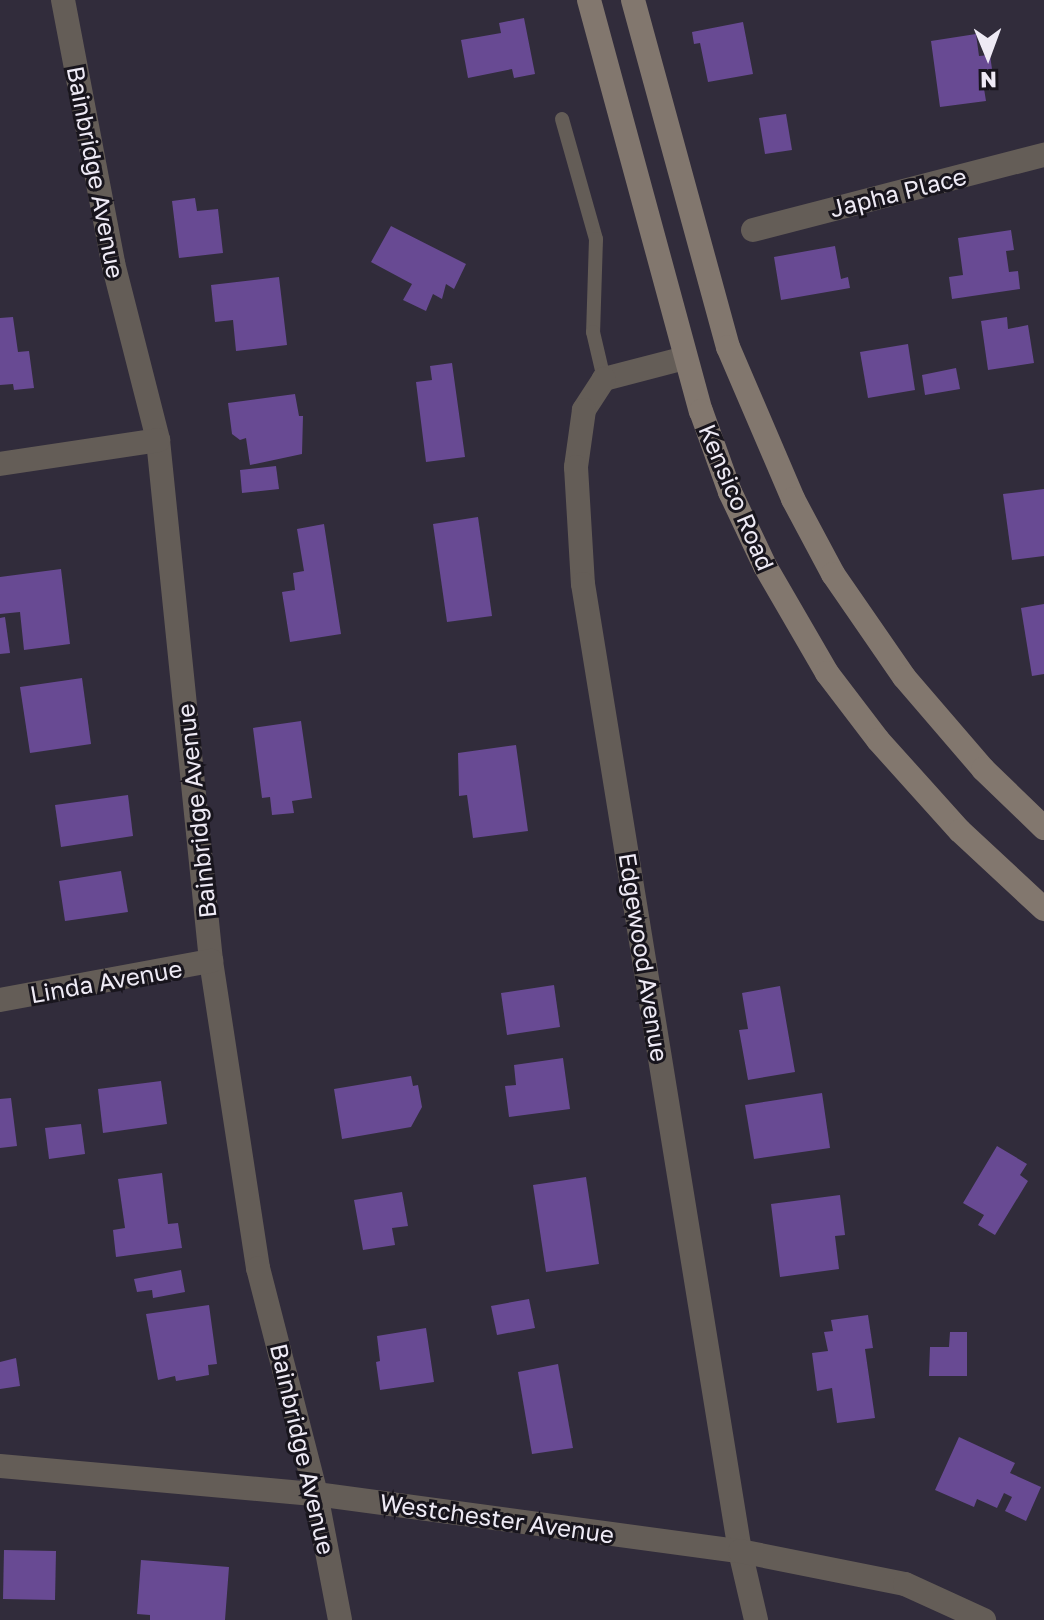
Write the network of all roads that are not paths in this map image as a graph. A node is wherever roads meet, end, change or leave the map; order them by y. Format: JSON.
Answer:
{"nodes":[{"id":1,"x":63,"y":0,"type":"edge"},
{"id":2,"x":589,"y":0,"type":"edge"},
{"id":3,"x":633,"y":0,"type":"edge"},
{"id":4,"x":562,"y":119,"type":"dead end"},
{"id":5,"x":1044,"y":155,"type":"edge"},
{"id":6,"x":753,"y":230,"type":"dead end"},
{"id":7,"x":685,"y":358,"type":"junction"},
{"id":8,"x":604,"y":379,"type":"junction"},
{"id":9,"x":158,"y":440,"type":"junction"},
{"id":10,"x":0,"y":464,"type":"edge"},
{"id":11,"x":1044,"y":828,"type":"edge"},
{"id":12,"x":1044,"y":909,"type":"edge"},
{"id":13,"x":211,"y":961,"type":"junction"},
{"id":14,"x":0,"y":1000,"type":"edge"},
{"id":15,"x":0,"y":1466,"type":"edge"},
{"id":16,"x":316,"y":1494,"type":"junction"},
{"id":17,"x":740,"y":1551,"type":"junction"},
{"id":18,"x":340,"y":1620,"type":"edge"},
{"id":19,"x":756,"y":1620,"type":"edge"},
{"id":20,"x":984,"y":1620,"type":"edge"}],
"edges":[{"from":1,"to":9,"type":"street","name":"Bainbridge Avenue"},
{"from":2,"to":7,"type":"street","name":"Kensico Road"},
{"from":3,"to":11,"type":"street","name":"Kensico Road"},
{"from":4,"to":8,"type":"lane"},
{"from":5,"to":6,"type":"street","name":"Japha Place"},
{"from":7,"to":8,"type":"street"},
{"from":7,"to":12,"type":"street","name":"Kensico Road"},
{"from":8,"to":17,"type":"street","name":"Edgewood Avenue"},
{"from":9,"to":10,"type":"street"},
{"from":9,"to":13,"type":"street","name":"Bainbridge Avenue"},
{"from":13,"to":14,"type":"street","name":"Linda Avenue"},
{"from":13,"to":16,"type":"street","name":"Bainbridge Avenue"},
{"from":15,"to":16,"type":"street","name":"Westchester Avenue"},
{"from":16,"to":17,"type":"street","name":"Westchester Avenue"},
{"from":16,"to":18,"type":"street","name":"Bainbridge Avenue"},
{"from":17,"to":19,"type":"street","name":"Edgewood Avenue"},
{"from":17,"to":20,"type":"street","name":"Westchester Avenue"}]}
